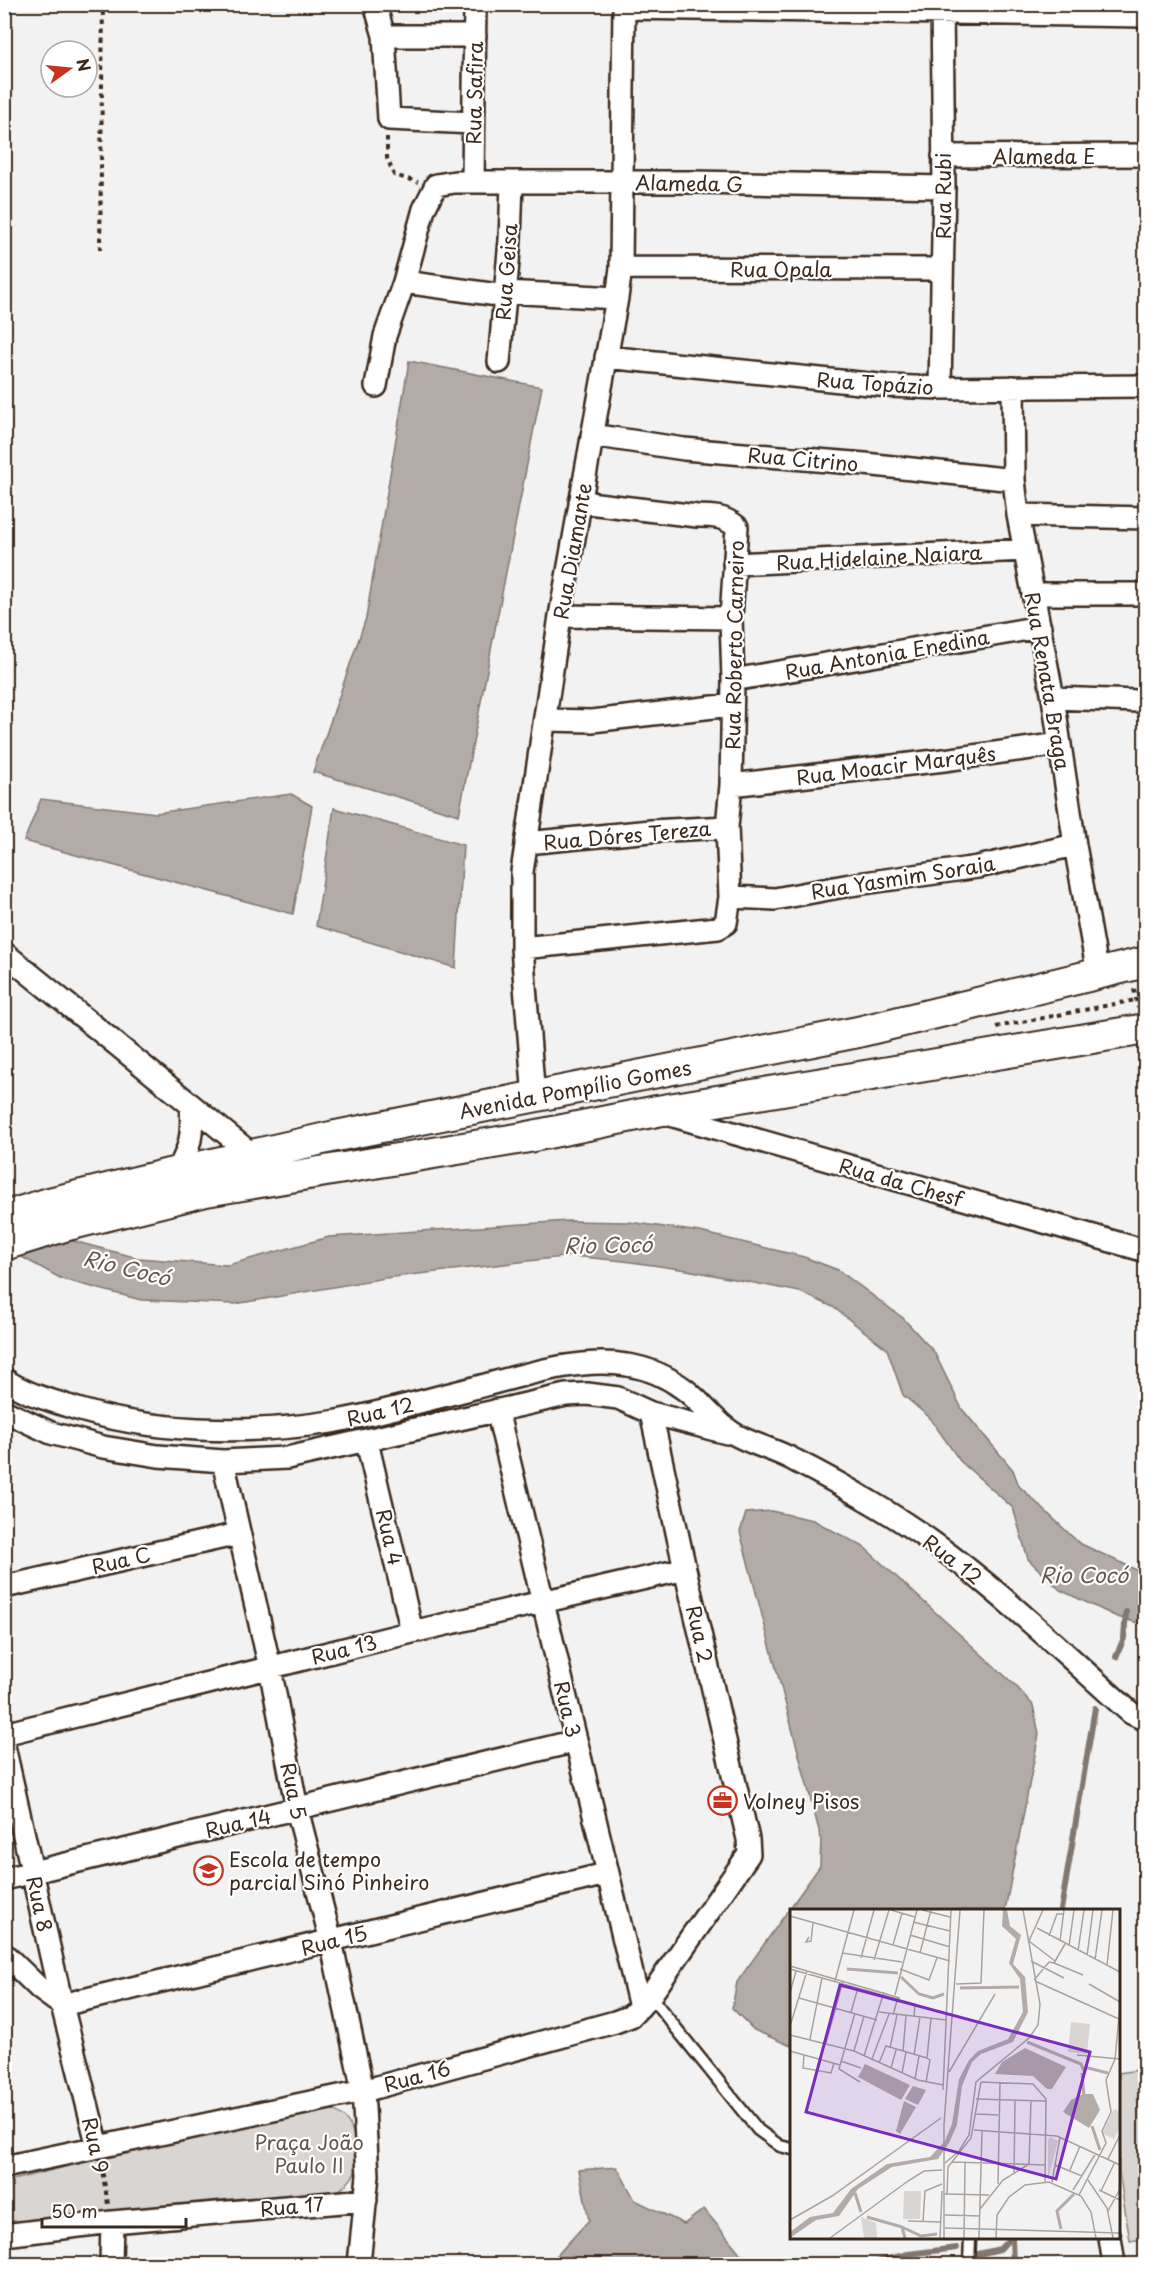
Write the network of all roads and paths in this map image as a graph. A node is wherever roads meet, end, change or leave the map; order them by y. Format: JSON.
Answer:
{"nodes":[{"id":1,"x":103,"y":4,"type":"edge"},
{"id":2,"x":375,"y":4,"type":"edge"},
{"id":3,"x":475,"y":4,"type":"edge"},
{"id":4,"x":624,"y":6,"type":"edge"},
{"id":5,"x":942,"y":9,"type":"edge"},
{"id":6,"x":1146,"y":16,"type":"edge"},
{"id":7,"x":384,"y":36,"type":"junction"},
{"id":8,"x":475,"y":36,"type":"junction"},
{"id":9,"x":389,"y":119,"type":"junction"},
{"id":10,"x":473,"y":123,"type":"junction"},
{"id":11,"x":1146,"y":155,"type":"edge"},
{"id":12,"x":943,"y":156,"type":"junction"},
{"id":13,"x":473,"y":182,"type":"junction"},
{"id":14,"x":621,"y":182,"type":"junction"},
{"id":15,"x":512,"y":183,"type":"junction"},
{"id":16,"x":435,"y":185,"type":"junction"},
{"id":17,"x":944,"y":187,"type":"junction"},
{"id":18,"x":100,"y":250,"type":"dead end"},
{"id":19,"x":621,"y":268,"type":"junction"},
{"id":20,"x":942,"y":269,"type":"junction"},
{"id":21,"x":404,"y":282,"type":"junction"},
{"id":22,"x":505,"y":294,"type":"junction"},
{"id":23,"x":617,"y":298,"type":"junction"},
{"id":24,"x":606,"y":357,"type":"junction"},
{"id":25,"x":499,"y":362,"type":"dead end"},
{"id":26,"x":376,"y":386,"type":"dead end"},
{"id":27,"x":1146,"y":386,"type":"edge"},
{"id":28,"x":1013,"y":387,"type":"junction"},
{"id":29,"x":940,"y":388,"type":"junction"},
{"id":30,"x":592,"y":435,"type":"junction"},
{"id":31,"x":1014,"y":480,"type":"junction"},
{"id":32,"x":580,"y":502,"type":"junction"},
{"id":33,"x":1018,"y":515,"type":"junction"},
{"id":34,"x":1146,"y":518,"type":"edge"},
{"id":35,"x":1024,"y":550,"type":"junction"},
{"id":36,"x":734,"y":564,"type":"junction"},
{"id":37,"x":1033,"y":594,"type":"junction"},
{"id":38,"x":1146,"y":594,"type":"edge"},
{"id":39,"x":560,"y":616,"type":"junction"},
{"id":40,"x":730,"y":618,"type":"junction"},
{"id":41,"x":1040,"y":627,"type":"junction"},
{"id":42,"x":733,"y":680,"type":"junction"},
{"id":43,"x":1053,"y":698,"type":"junction"},
{"id":44,"x":1146,"y":699,"type":"edge"},
{"id":45,"x":731,"y":705,"type":"junction"},
{"id":46,"x":546,"y":720,"type":"junction"},
{"id":47,"x":1060,"y":744,"type":"junction"},
{"id":48,"x":731,"y":785,"type":"junction"},
{"id":49,"x":727,"y":827,"type":"junction"},
{"id":50,"x":526,"y":843,"type":"junction"},
{"id":51,"x":1075,"y":845,"type":"junction"},
{"id":52,"x":730,"y":897,"type":"junction"},
{"id":53,"x":522,"y":948,"type":"junction"},
{"id":54,"x":4,"y":953,"type":"edge"},
{"id":55,"x":1138,"y":964,"type":"edge"},
{"id":56,"x":1098,"y":974,"type":"junction"},
{"id":57,"x":1144,"y":1029,"type":"edge"},
{"id":58,"x":534,"y":1098,"type":"junction"},
{"id":59,"x":191,"y":1105,"type":"junction"},
{"id":60,"x":657,"y":1111,"type":"junction"},
{"id":61,"x":254,"y":1156,"type":"junction"},
{"id":62,"x":177,"y":1172,"type":"junction"},
{"id":63,"x":56,"y":1215,"type":"junction"},
{"id":64,"x":4,"y":1217,"type":"edge"},
{"id":65,"x":4,"y":1245,"type":"edge"},
{"id":66,"x":1146,"y":1251,"type":"edge"},
{"id":67,"x":4,"y":1379,"type":"edge"},
{"id":68,"x":497,"y":1410,"type":"junction"},
{"id":69,"x":4,"y":1411,"type":"edge"},
{"id":70,"x":651,"y":1413,"type":"junction"},
{"id":71,"x":736,"y":1435,"type":"junction"},
{"id":72,"x":367,"y":1442,"type":"junction"},
{"id":73,"x":224,"y":1461,"type":"junction"},
{"id":74,"x":238,"y":1534,"type":"junction"},
{"id":75,"x":684,"y":1569,"type":"junction"},
{"id":76,"x":4,"y":1587,"type":"edge"},
{"id":77,"x":544,"y":1602,"type":"junction"},
{"id":78,"x":412,"y":1632,"type":"junction"},
{"id":79,"x":270,"y":1668,"type":"junction"},
{"id":80,"x":1146,"y":1720,"type":"edge"},
{"id":81,"x":4,"y":1734,"type":"edge"},
{"id":82,"x":576,"y":1742,"type":"junction"},
{"id":83,"x":4,"y":1746,"type":"edge"},
{"id":84,"x":297,"y":1809,"type":"junction"},
{"id":85,"x":749,"y":1854,"type":"joint"},
{"id":86,"x":33,"y":1871,"type":"junction"},
{"id":87,"x":606,"y":1874,"type":"junction"},
{"id":88,"x":4,"y":1879,"type":"edge"},
{"id":89,"x":331,"y":1941,"type":"junction"},
{"id":90,"x":4,"y":1954,"type":"edge"},
{"id":91,"x":645,"y":2002,"type":"junction"},
{"id":92,"x":62,"y":2005,"type":"junction"},
{"id":93,"x":76,"y":2062,"type":"joint"},
{"id":94,"x":363,"y":2091,"type":"junction"},
{"id":95,"x":98,"y":2147,"type":"junction"},
{"id":96,"x":790,"y":2148,"type":"edge"},
{"id":97,"x":4,"y":2167,"type":"edge"},
{"id":98,"x":366,"y":2200,"type":"junction"},
{"id":99,"x":112,"y":2222,"type":"junction"},
{"id":100,"x":4,"y":2235,"type":"edge"},
{"id":101,"x":970,"y":2239,"type":"edge"},
{"id":102,"x":1110,"y":2239,"type":"edge"},
{"id":103,"x":111,"y":2265,"type":"edge"},
{"id":104,"x":358,"y":2265,"type":"edge"},
{"id":105,"x":969,"y":2265,"type":"edge"},
{"id":106,"x":1114,"y":2265,"type":"edge"}],
"edges":[{"from":1,"to":18,"type":"path"},
{"from":2,"to":7,"type":"street"},
{"from":3,"to":8,"type":"street","name":"Rua Safira"},
{"from":4,"to":5,"type":"street"},
{"from":4,"to":14,"type":"street","name":"Rua Diamante"},
{"from":5,"to":6,"type":"street"},
{"from":5,"to":12,"type":"street","name":"Rua Rubi"},
{"from":7,"to":8,"type":"street"},
{"from":7,"to":9,"type":"street"},
{"from":8,"to":10,"type":"street","name":"Rua Safira"},
{"from":9,"to":10,"type":"street"},
{"from":9,"to":16,"type":"path"},
{"from":10,"to":13,"type":"street","name":"Rua Safira"},
{"from":11,"to":12,"type":"street","name":"Alameda E"},
{"from":12,"to":17,"type":"street","name":"Rua Rubi"},
{"from":13,"to":15,"type":"street","name":"Alameda G"},
{"from":13,"to":16,"type":"street","name":"Alameda G"},
{"from":14,"to":15,"type":"street","name":"Alameda G"},
{"from":14,"to":17,"type":"street","name":"Alameda G"},
{"from":14,"to":19,"type":"street","name":"Rua Diamante"},
{"from":15,"to":22,"type":"street","name":"Rua Geisa"},
{"from":16,"to":21,"type":"street"},
{"from":17,"to":20,"type":"street","name":"Rua Rubi"},
{"from":19,"to":20,"type":"street","name":"Rua Opala"},
{"from":19,"to":23,"type":"street","name":"Rua Diamante"},
{"from":20,"to":29,"type":"street","name":"Rua Rubi"},
{"from":21,"to":22,"type":"street"},
{"from":21,"to":26,"type":"street"},
{"from":22,"to":23,"type":"street"},
{"from":22,"to":25,"type":"street","name":"Rua Geisa"},
{"from":23,"to":24,"type":"street","name":"Rua Diamante"},
{"from":24,"to":29,"type":"street","name":"Rua Topázio"},
{"from":24,"to":30,"type":"street","name":"Rua Diamante"},
{"from":27,"to":28,"type":"street","name":"Rua Topázio"},
{"from":28,"to":29,"type":"street","name":"Rua Topázio"},
{"from":28,"to":31,"type":"street","name":"Rua Renata Braga"},
{"from":30,"to":31,"type":"street","name":"Rua Citrino"},
{"from":30,"to":32,"type":"street","name":"Rua Diamante"},
{"from":31,"to":33,"type":"street","name":"Rua Renata Braga"},
{"from":32,"to":36,"type":"street","name":"Rua Roberto Carneiro"},
{"from":32,"to":39,"type":"street","name":"Rua Diamante"},
{"from":33,"to":34,"type":"street"},
{"from":33,"to":35,"type":"street","name":"Rua Renata Braga"},
{"from":35,"to":36,"type":"street","name":"Rua Hidelaine Naiara"},
{"from":35,"to":37,"type":"street","name":"Rua Renata Braga"},
{"from":36,"to":40,"type":"street","name":"Rua Roberto Carneiro"},
{"from":37,"to":38,"type":"street"},
{"from":37,"to":41,"type":"street","name":"Rua Renata Braga"},
{"from":39,"to":40,"type":"street"},
{"from":39,"to":46,"type":"street","name":"Rua Diamante"},
{"from":40,"to":42,"type":"street","name":"Rua Roberto Carneiro"},
{"from":41,"to":42,"type":"street","name":"Rua Antonia Enedina"},
{"from":41,"to":43,"type":"street","name":"Rua Renata Braga"},
{"from":42,"to":45,"type":"street","name":"Rua Roberto Carneiro"},
{"from":43,"to":44,"type":"street"},
{"from":43,"to":47,"type":"street","name":"Rua Renata Braga"},
{"from":45,"to":46,"type":"street"},
{"from":45,"to":48,"type":"street","name":"Rua Roberto Carneiro"},
{"from":46,"to":50,"type":"street","name":"Rua Diamante"},
{"from":47,"to":48,"type":"street","name":"Rua Moacir Marquês"},
{"from":47,"to":51,"type":"street","name":"Rua Renata Braga"},
{"from":48,"to":49,"type":"street","name":"Rua Roberto Carneiro"},
{"from":49,"to":50,"type":"street","name":"Rua Dóres Tereza"},
{"from":49,"to":52,"type":"street","name":"Rua Roberto Carneiro"},
{"from":50,"to":53,"type":"street","name":"Rua Diamante"},
{"from":51,"to":52,"type":"street","name":"Rua Yasmim Soraia"},
{"from":51,"to":56,"type":"street","name":"Rua Renata Braga"},
{"from":52,"to":53,"type":"street","name":"Rua Roberto Carneiro"},
{"from":53,"to":58,"type":"street","name":"Rua Diamante"},
{"from":54,"to":59,"type":"street"},
{"from":55,"to":56,"type":"main road","name":"Avenida Pompílio Gomes"},
{"from":55,"to":57,"type":"path"},
{"from":56,"to":58,"type":"main road","name":"Avenida Pompílio Gomes"},
{"from":57,"to":60,"type":"main road","name":"Avenida Pompílio Gomes"},
{"from":58,"to":61,"type":"main road","name":"Avenida Pompílio Gomes"},
{"from":59,"to":61,"type":"street"},
{"from":59,"to":62,"type":"street"},
{"from":60,"to":63,"type":"main road","name":"Avenida Pompílio Gomes"},
{"from":60,"to":66,"type":"street","name":"Rua da Chesf"},
{"from":61,"to":62,"type":"main road","name":"Avenida Pompílio Gomes"},
{"from":62,"to":63,"type":"main road","name":"Avenida Pompílio Gomes"},
{"from":63,"to":64,"type":"main road","name":"Avenida Pompílio Gomes"},
{"from":63,"to":65,"type":"main road","name":"Avenida Pompílio Gomes"},
{"from":67,"to":71,"type":"street","name":"Rua 12"},
{"from":68,"to":70,"type":"street","name":"Rua 12"},
{"from":68,"to":72,"type":"street","name":"Rua 12"},
{"from":68,"to":77,"type":"street","name":"Rua 3"},
{"from":69,"to":73,"type":"street","name":"Rua 12"},
{"from":70,"to":71,"type":"street","name":"Rua 12"},
{"from":70,"to":75,"type":"street","name":"Rua 2"},
{"from":71,"to":80,"type":"street","name":"Rua 12"},
{"from":72,"to":73,"type":"street","name":"Rua 12"},
{"from":72,"to":78,"type":"street","name":"Rua 4"},
{"from":73,"to":74,"type":"street","name":"Rua 5"},
{"from":74,"to":76,"type":"street","name":"Rua C"},
{"from":74,"to":79,"type":"street","name":"Rua 5"},
{"from":75,"to":77,"type":"street","name":"Rua 13"},
{"from":75,"to":85,"type":"street","name":"Rua 2"},
{"from":77,"to":78,"type":"street","name":"Rua 13"},
{"from":77,"to":82,"type":"street","name":"Rua 3"},
{"from":78,"to":79,"type":"street","name":"Rua 13"},
{"from":79,"to":81,"type":"street","name":"Rua 13"},
{"from":79,"to":84,"type":"street","name":"Rua 5"},
{"from":82,"to":84,"type":"street","name":"Rua 14"},
{"from":82,"to":87,"type":"street","name":"Rua 3"},
{"from":83,"to":86,"type":"street","name":"Rua 8"},
{"from":84,"to":86,"type":"street","name":"Rua 14"},
{"from":84,"to":89,"type":"street","name":"Rua 5"},
{"from":85,"to":91,"type":"street","name":"Rua 16"},
{"from":86,"to":88,"type":"street","name":"Rua 14"},
{"from":86,"to":92,"type":"street","name":"Rua 8"},
{"from":87,"to":89,"type":"street","name":"Rua 15"},
{"from":87,"to":91,"type":"street","name":"Rua 3"},
{"from":89,"to":92,"type":"street","name":"Rua 15"},
{"from":89,"to":94,"type":"street","name":"Rua 5"},
{"from":90,"to":92,"type":"street"},
{"from":91,"to":94,"type":"street","name":"Rua 16"},
{"from":91,"to":96,"type":"lane"},
{"from":92,"to":93,"type":"street","name":"Rua 8"},
{"from":93,"to":95,"type":"street","name":"Rua 9"},
{"from":94,"to":95,"type":"street","name":"Rua 16"},
{"from":94,"to":98,"type":"street","name":"Rua 5"},
{"from":95,"to":97,"type":"street","name":"Rua 16"},
{"from":95,"to":99,"type":"path","name":"Rua 9"},
{"from":98,"to":99,"type":"street","name":"Rua 17"},
{"from":98,"to":104,"type":"street","name":"Rua 5"},
{"from":99,"to":100,"type":"street","name":"Rua 17"},
{"from":99,"to":103,"type":"street"},
{"from":101,"to":105,"type":"lane"},
{"from":102,"to":106,"type":"street"}]}
